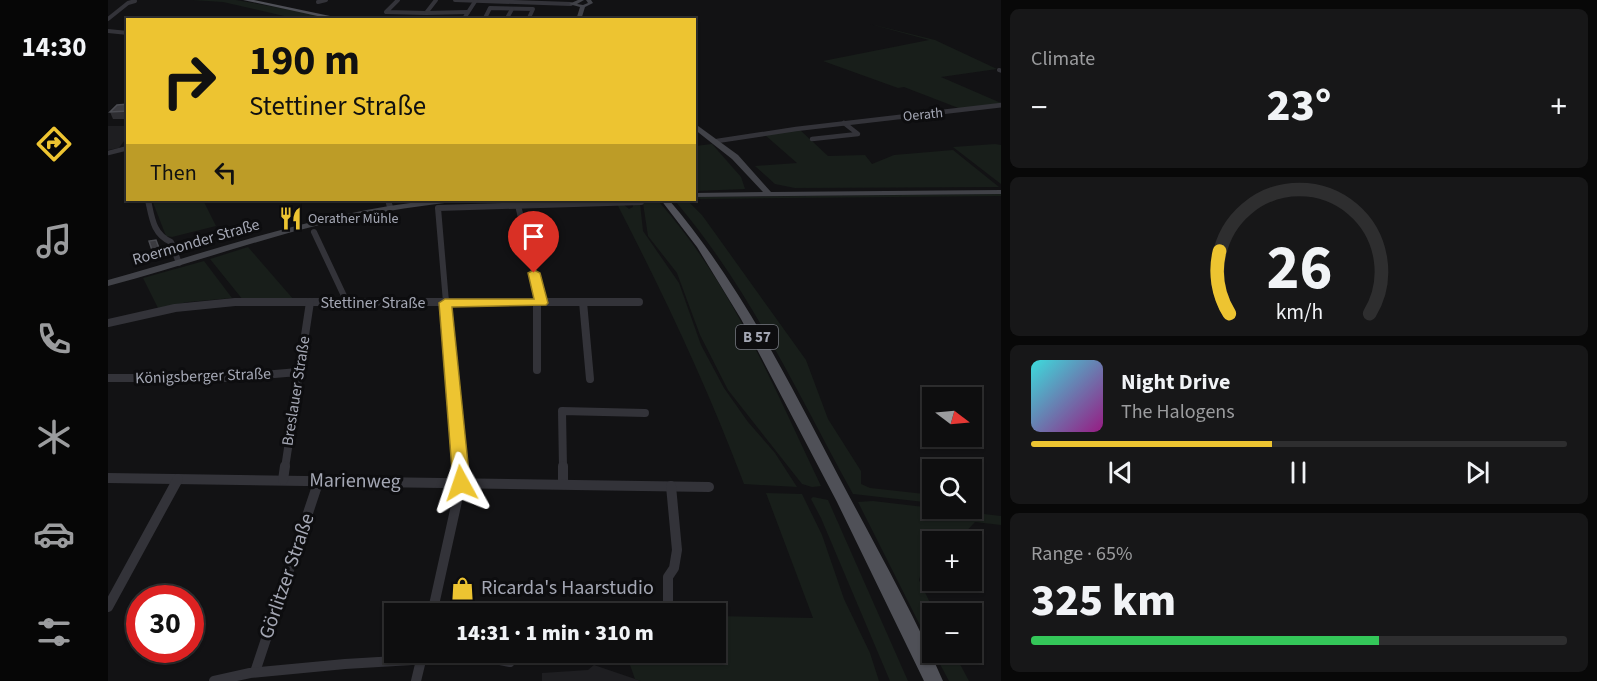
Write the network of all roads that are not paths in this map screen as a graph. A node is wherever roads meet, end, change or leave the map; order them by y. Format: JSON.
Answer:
{"nodes":[{"id":1,"x":246,"y":0,"type":"edge"},
{"id":2,"x":327,"y":0,"type":"edge"},
{"id":3,"x":398,"y":0,"type":"edge"},
{"id":4,"x":436,"y":0,"type":"edge"},
{"id":5,"x":455,"y":0,"type":"edge"},
{"id":6,"x":476,"y":0,"type":"edge"},
{"id":7,"x":135,"y":1,"type":"edge"},
{"id":8,"x":318,"y":2,"type":"dead end"},
{"id":9,"x":580,"y":3,"type":"edge"},
{"id":10,"x":512,"y":9,"type":"junction"},
{"id":11,"x":108,"y":11,"type":"edge"},
{"id":12,"x":118,"y":11,"type":"junction"},
{"id":13,"x":468,"y":12,"type":"junction"},
{"id":14,"x":426,"y":13,"type":"junction"},
{"id":15,"x":337,"y":18,"type":"edge"},
{"id":16,"x":464,"y":18,"type":"edge"},
{"id":17,"x":485,"y":18,"type":"edge"},
{"id":18,"x":507,"y":18,"type":"edge"},
{"id":19,"x":529,"y":18,"type":"edge"},
{"id":20,"x":579,"y":18,"type":"edge"},
{"id":21,"x":108,"y":19,"type":"edge"},
{"id":22,"x":108,"y":31,"type":"edge"},
{"id":23,"x":126,"y":33,"type":"edge"},
{"id":24,"x":1001,"y":105,"type":"edge"},
{"id":25,"x":844,"y":123,"type":"junction"},
{"id":26,"x":696,"y":126,"type":"edge"},
{"id":27,"x":841,"y":136,"type":"junction"},
{"id":28,"x":830,"y":137,"type":"junction"},
{"id":29,"x":812,"y":139,"type":"dead end"},
{"id":30,"x":717,"y":141,"type":"junction"},
{"id":31,"x":836,"y":141,"type":"dead end"},
{"id":32,"x":849,"y":142,"type":"dead end"},
{"id":33,"x":126,"y":148,"type":"edge"},
{"id":34,"x":108,"y":153,"type":"edge"},
{"id":35,"x":749,"y":173,"type":"junction"},
{"id":36,"x":760,"y":183,"type":"junction"},
{"id":37,"x":1001,"y":192,"type":"edge"},
{"id":38,"x":802,"y":194,"type":"junction"},
{"id":39,"x":696,"y":195,"type":"edge"},
{"id":40,"x":757,"y":195,"type":"junction"},
{"id":41,"x":769,"y":195,"type":"junction"},
{"id":42,"x":148,"y":201,"type":"edge"},
{"id":43,"x":432,"y":201,"type":"edge"},
{"id":44,"x":517,"y":202,"type":"edge"},
{"id":45,"x":641,"y":202,"type":"dead end"},
{"id":46,"x":389,"y":203,"type":"edge"},
{"id":47,"x":669,"y":204,"type":"edge"},
{"id":48,"x":314,"y":232,"type":"dead end"},
{"id":49,"x":179,"y":263,"type":"junction"},
{"id":50,"x":108,"y":283,"type":"edge"},
{"id":51,"x":310,"y":302,"type":"junction"},
{"id":52,"x":583,"y":302,"type":"junction"},
{"id":53,"x":639,"y":302,"type":"dead end"},
{"id":54,"x":343,"y":303,"type":"junction"},
{"id":55,"x":445,"y":303,"type":"junction"},
{"id":56,"x":539,"y":303,"type":"junction"},
{"id":57,"x":108,"y":323,"type":"edge"},
{"id":58,"x":537,"y":370,"type":"dead end"},
{"id":59,"x":297,"y":372,"type":"junction"},
{"id":60,"x":108,"y":378,"type":"edge"},
{"id":61,"x":590,"y":379,"type":"dead end"},
{"id":62,"x":645,"y":413,"type":"dead end"},
{"id":63,"x":108,"y":478,"type":"edge"},
{"id":64,"x":178,"y":478,"type":"junction"},
{"id":65,"x":283,"y":480,"type":"junction"},
{"id":66,"x":319,"y":480,"type":"junction"},
{"id":67,"x":461,"y":483,"type":"junction"},
{"id":68,"x":563,"y":483,"type":"junction"},
{"id":69,"x":670,"y":486,"type":"junction"},
{"id":70,"x":709,"y":487,"type":"dead end"},
{"id":71,"x":434,"y":603,"type":"edge"},
{"id":72,"x":668,"y":603,"type":"edge"},
{"id":73,"x":108,"y":607,"type":"edge"},
{"id":74,"x":384,"y":660,"type":"edge"},
{"id":75,"x":420,"y":663,"type":"edge"},
{"id":76,"x":255,"y":672,"type":"junction"},
{"id":77,"x":214,"y":681,"type":"edge"},
{"id":78,"x":416,"y":681,"type":"edge"},
{"id":79,"x":934,"y":681,"type":"edge"}],
"edges":[{"from":1,"to":15,"type":"main road"},
{"from":2,"to":8,"type":"street"},
{"from":3,"to":14,"type":"street"},
{"from":4,"to":14,"type":"street"},
{"from":5,"to":6,"type":"street"},
{"from":6,"to":9,"type":"street"},
{"from":6,"to":13,"type":"street"},
{"from":7,"to":12,"type":"street"},
{"from":9,"to":20,"type":"main road"},
{"from":10,"to":17,"type":"street"},
{"from":10,"to":18,"type":"street"},
{"from":10,"to":19,"type":"street"},
{"from":11,"to":12,"type":"street"},
{"from":12,"to":21,"type":"street"},
{"from":13,"to":14,"type":"street"},
{"from":13,"to":16,"type":"street"},
{"from":22,"to":23,"type":"street"},
{"from":24,"to":25,"type":"street","name":"Oerath"},
{"from":25,"to":27,"type":"street"},
{"from":25,"to":30,"type":"street","name":"Oerath"},
{"from":26,"to":30,"type":"main road"},
{"from":27,"to":28,"type":"street"},
{"from":27,"to":32,"type":"street"},
{"from":28,"to":29,"type":"street"},
{"from":28,"to":31,"type":"street"},
{"from":30,"to":35,"type":"main road"},
{"from":33,"to":34,"type":"street"},
{"from":35,"to":36,"type":"main road"},
{"from":35,"to":40,"type":"main road"},
{"from":36,"to":38,"type":"main road"},
{"from":36,"to":41,"type":"main road"},
{"from":37,"to":38,"type":"main road"},
{"from":38,"to":41,"type":"main road"},
{"from":39,"to":40,"type":"main road"},
{"from":40,"to":41,"type":"main road"},
{"from":42,"to":49,"type":"street"},
{"from":43,"to":46,"type":"main road","name":"Roermonder Straße"},
{"from":44,"to":45,"type":"street"},
{"from":44,"to":55,"type":"street"},
{"from":44,"to":56,"type":"street"},
{"from":46,"to":49,"type":"main road","name":"Roermonder Straße"},
{"from":47,"to":79,"type":"main road","number":"B 57"},
{"from":48,"to":54,"type":"street"},
{"from":49,"to":50,"type":"main road","name":"Roermonder Straße"},
{"from":51,"to":54,"type":"street","name":"Stettiner Straße"},
{"from":51,"to":57,"type":"street","name":"Stettiner Straße"},
{"from":51,"to":59,"type":"street","name":"Breslauer Straße"},
{"from":52,"to":53,"type":"street","name":"Stettiner Straße"},
{"from":52,"to":56,"type":"street","name":"Stettiner Straße"},
{"from":52,"to":61,"type":"street"},
{"from":54,"to":55,"type":"street","name":"Stettiner Straße"},
{"from":55,"to":56,"type":"street","name":"Stettiner Straße"},
{"from":55,"to":67,"type":"street"},
{"from":56,"to":58,"type":"street"},
{"from":59,"to":60,"type":"street","name":"Königsberger Straße"},
{"from":59,"to":65,"type":"street","name":"Breslauer Straße"},
{"from":62,"to":68,"type":"street"},
{"from":63,"to":64,"type":"street","name":"Marienweg"},
{"from":64,"to":65,"type":"street","name":"Marienweg"},
{"from":64,"to":73,"type":"street"},
{"from":65,"to":66,"type":"street","name":"Marienweg"},
{"from":66,"to":67,"type":"street","name":"Marienweg"},
{"from":66,"to":76,"type":"street","name":"Görlitzer Straße"},
{"from":67,"to":68,"type":"street","name":"Marienweg"},
{"from":67,"to":71,"type":"street"},
{"from":68,"to":69,"type":"street","name":"Marienweg"},
{"from":69,"to":70,"type":"street","name":"Marienweg"},
{"from":69,"to":72,"type":"street"},
{"from":74,"to":76,"type":"street"},
{"from":75,"to":78,"type":"street"},
{"from":76,"to":77,"type":"street"}]}
